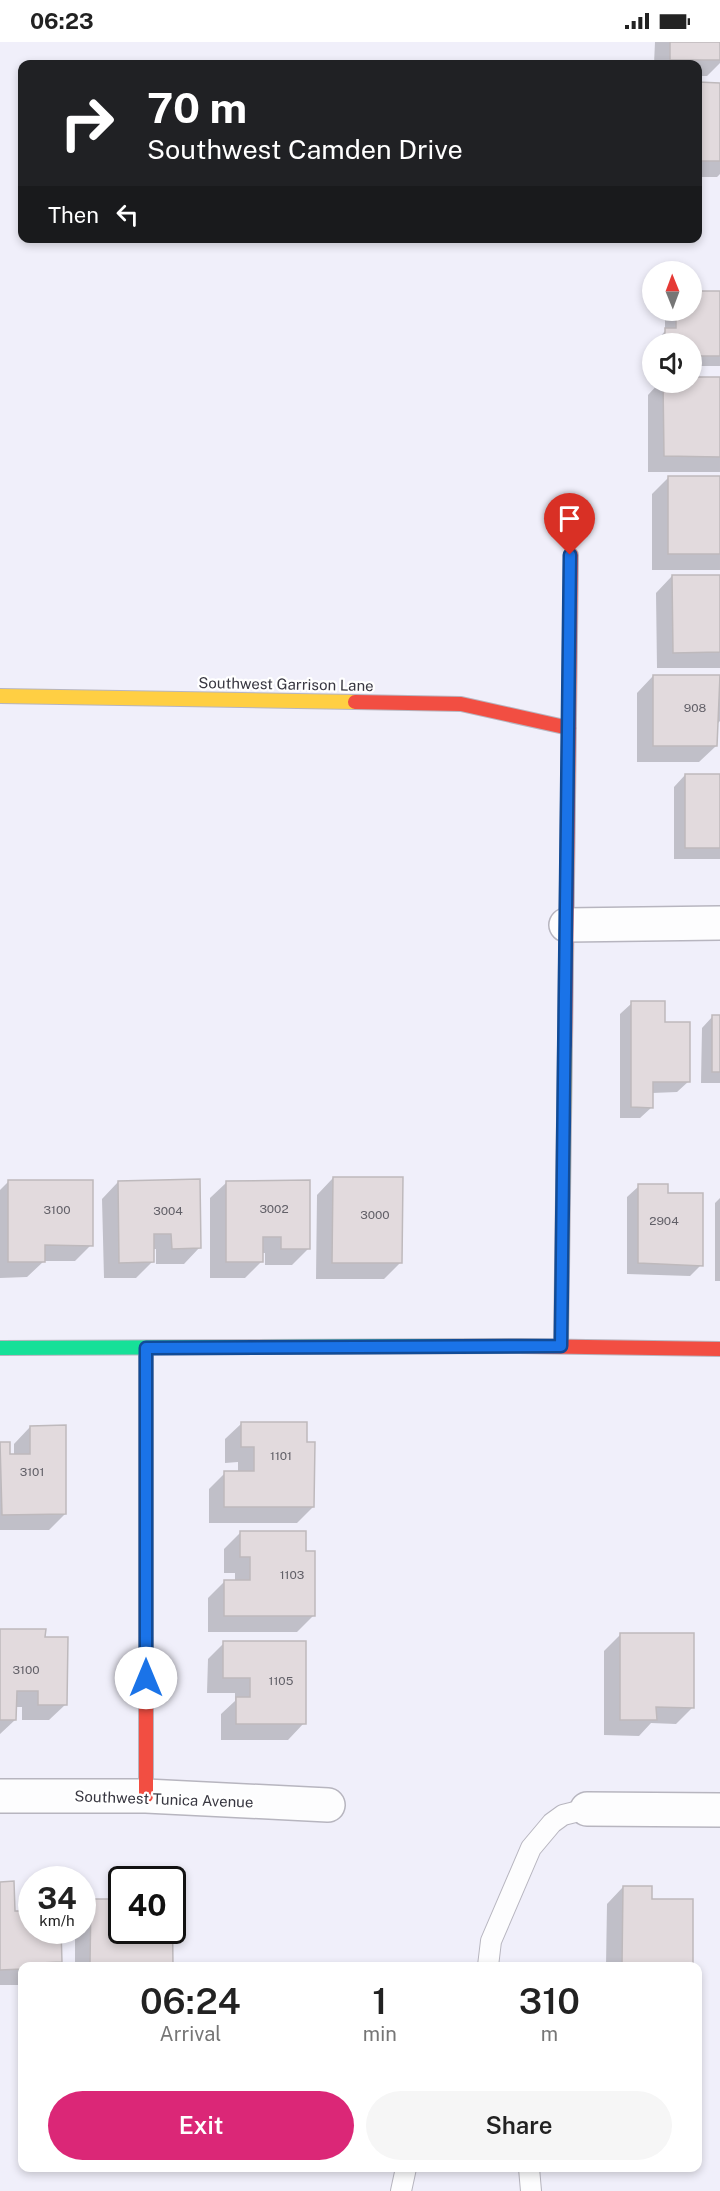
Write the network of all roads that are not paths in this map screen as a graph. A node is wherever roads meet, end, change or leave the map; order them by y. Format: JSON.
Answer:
{"nodes":[{"id":1,"x":570,"y":555,"type":"dead end"},
{"id":2,"x":0,"y":696,"type":"edge"},
{"id":3,"x":569,"y":728,"type":"junction"},
{"id":4,"x":720,"y":923,"type":"edge"},
{"id":5,"x":566,"y":925,"type":"junction"},
{"id":6,"x":561,"y":1346,"type":"junction"},
{"id":7,"x":0,"y":1348,"type":"edge"},
{"id":8,"x":146,"y":1348,"type":"junction"},
{"id":9,"x":720,"y":1349,"type":"edge"},
{"id":10,"x":0,"y":1796,"type":"edge"},
{"id":11,"x":146,"y":1796,"type":"junction"},
{"id":12,"x":328,"y":1804,"type":"dead end"},
{"id":13,"x":587,"y":1809,"type":"joint"},
{"id":14,"x":720,"y":1809,"type":"edge"},
{"id":15,"x":488,"y":1962,"type":"edge"},
{"id":16,"x":405,"y":2172,"type":"edge"},
{"id":17,"x":529,"y":2172,"type":"edge"},
{"id":18,"x":401,"y":2191,"type":"edge"},
{"id":19,"x":531,"y":2191,"type":"edge"}],
"edges":[{"from":1,"to":3,"type":"street"},
{"from":2,"to":3,"type":"street","name":"Southwest Garrison Lane"},
{"from":3,"to":5,"type":"street"},
{"from":4,"to":5,"type":"street"},
{"from":5,"to":6,"type":"street"},
{"from":6,"to":8,"type":"street"},
{"from":6,"to":9,"type":"street"},
{"from":7,"to":8,"type":"street"},
{"from":8,"to":11,"type":"street"},
{"from":10,"to":11,"type":"street","name":"Southwest Tunica Avenue"},
{"from":11,"to":12,"type":"street","name":"Southwest Tunica Avenue"},
{"from":13,"to":14,"type":"street"},
{"from":13,"to":15,"type":"lane"},
{"from":16,"to":18,"type":"lane"},
{"from":17,"to":19,"type":"lane"}]}
